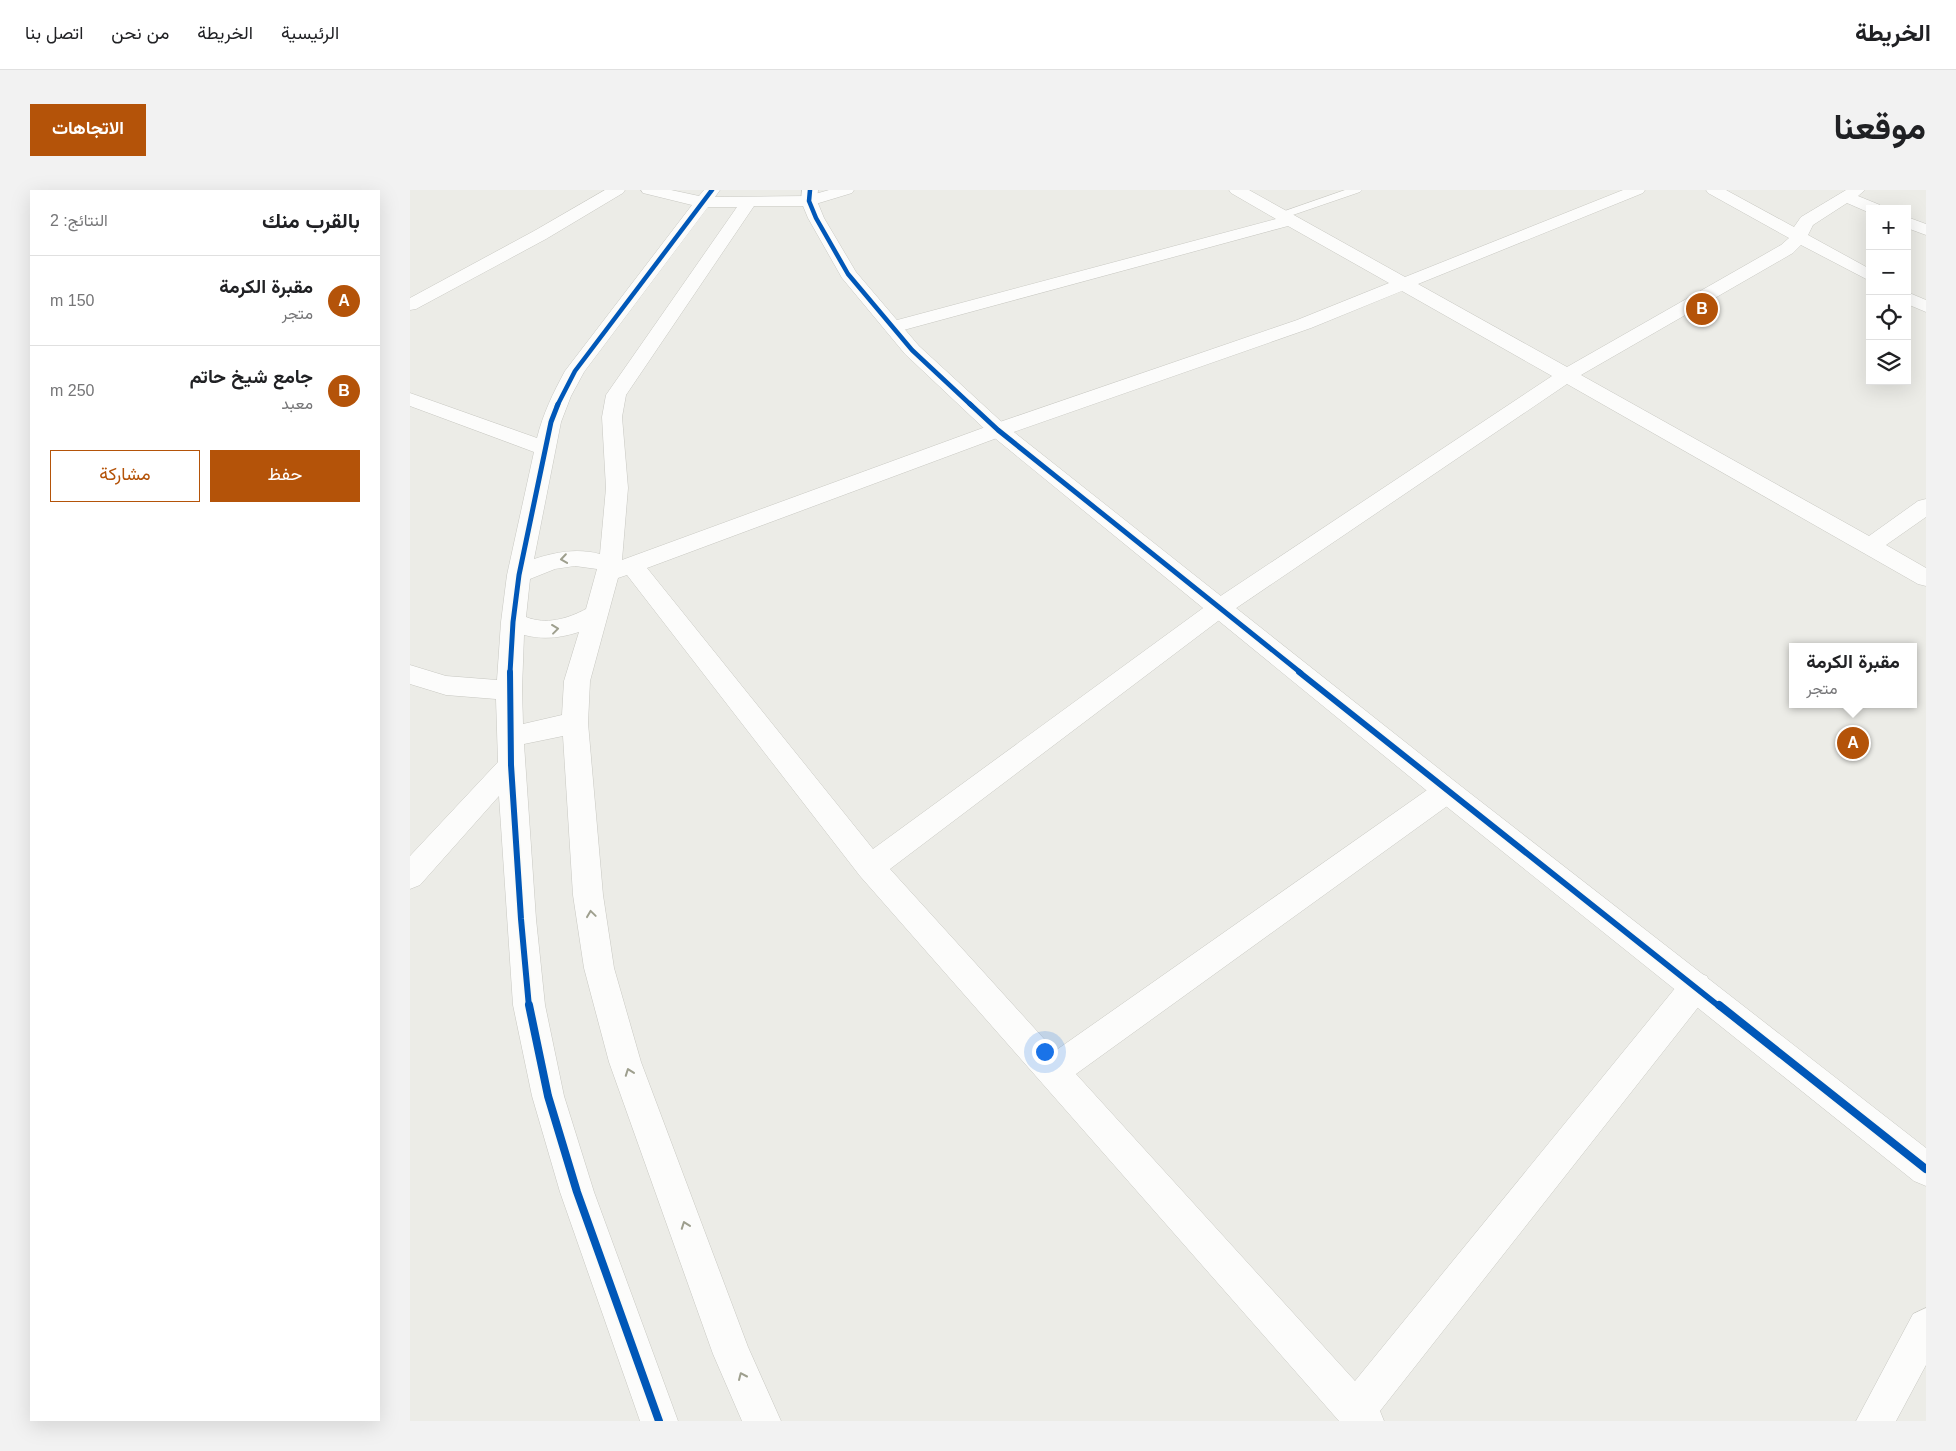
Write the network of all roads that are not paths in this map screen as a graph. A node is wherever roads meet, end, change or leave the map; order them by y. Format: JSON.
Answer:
{"nodes":[{"id":1,"x":617,"y":190,"type":"edge"},
{"id":2,"x":649,"y":190,"type":"edge"},
{"id":3,"x":846,"y":190,"type":"edge"},
{"id":4,"x":1237,"y":190,"type":"edge"},
{"id":5,"x":1356,"y":190,"type":"edge"},
{"id":6,"x":1637,"y":190,"type":"edge"},
{"id":7,"x":1714,"y":190,"type":"edge"},
{"id":8,"x":1851,"y":194,"type":"edge"},
{"id":9,"x":809,"y":195,"type":"edge"},
{"id":10,"x":707,"y":196,"type":"edge"},
{"id":11,"x":750,"y":202,"type":"junction"},
{"id":12,"x":1868,"y":205,"type":"edge"},
{"id":13,"x":1287,"y":218,"type":"junction"},
{"id":14,"x":1911,"y":224,"type":"edge"},
{"id":15,"x":1926,"y":230,"type":"edge"},
{"id":16,"x":1800,"y":237,"type":"junction"},
{"id":17,"x":1866,"y":274,"type":"edge"},
{"id":18,"x":1406,"y":285,"type":"junction"},
{"id":19,"x":1911,"y":299,"type":"edge"},
{"id":20,"x":410,"y":305,"type":"edge"},
{"id":21,"x":1926,"y":307,"type":"edge"},
{"id":22,"x":893,"y":327,"type":"junction"},
{"id":23,"x":1568,"y":375,"type":"junction"},
{"id":24,"x":410,"y":399,"type":"edge"},
{"id":25,"x":998,"y":430,"type":"junction"},
{"id":26,"x":546,"y":449,"type":"junction"},
{"id":27,"x":1926,"y":506,"type":"edge"},
{"id":28,"x":1870,"y":546,"type":"junction"},
{"id":29,"x":617,"y":568,"type":"junction"},
{"id":30,"x":520,"y":575,"type":"junction"},
{"id":31,"x":1926,"y":578,"type":"edge"},
{"id":32,"x":1218,"y":609,"type":"junction"},
{"id":33,"x":596,"y":614,"type":"junction"},
{"id":34,"x":513,"y":622,"type":"junction"},
{"id":35,"x":410,"y":674,"type":"edge"},
{"id":36,"x":509,"y":689,"type":"junction"},
{"id":37,"x":575,"y":723,"type":"junction"},
{"id":38,"x":510,"y":737,"type":"junction"},
{"id":39,"x":511,"y":764,"type":"junction"},
{"id":40,"x":1448,"y":791,"type":"junction"},
{"id":41,"x":870,"y":867,"type":"junction"},
{"id":42,"x":410,"y":876,"type":"edge"},
{"id":43,"x":1696,"y":986,"type":"junction"},
{"id":44,"x":1053,"y":1071,"type":"junction"},
{"id":45,"x":1926,"y":1169,"type":"edge"},
{"id":46,"x":1926,"y":1327,"type":"edge"},
{"id":47,"x":1360,"y":1416,"type":"edge"},
{"id":48,"x":659,"y":1421,"type":"edge"},
{"id":49,"x":762,"y":1421,"type":"edge"},
{"id":50,"x":1875,"y":1421,"type":"edge"}],
"edges":[{"from":1,"to":20,"type":"street"},
{"from":2,"to":10,"type":"street"},
{"from":3,"to":9,"type":"street"},
{"from":4,"to":13,"type":"street"},
{"from":5,"to":13,"type":"lane"},
{"from":6,"to":18,"type":"street"},
{"from":7,"to":16,"type":"street"},
{"from":8,"to":12,"type":"street"},
{"from":8,"to":16,"type":"street"},
{"from":9,"to":11,"type":"street"},
{"from":9,"to":22,"type":"street"},
{"from":10,"to":11,"type":"street"},
{"from":10,"to":26,"type":"street"},
{"from":11,"to":29,"type":"street"},
{"from":13,"to":18,"type":"street"},
{"from":13,"to":22,"type":"street"},
{"from":14,"to":15,"type":"street"},
{"from":16,"to":17,"type":"street"},
{"from":16,"to":23,"type":"street"},
{"from":18,"to":23,"type":"street"},
{"from":18,"to":25,"type":"street"},
{"from":19,"to":21,"type":"street"},
{"from":22,"to":25,"type":"street"},
{"from":23,"to":28,"type":"street"},
{"from":23,"to":32,"type":"street"},
{"from":24,"to":26,"type":"street"},
{"from":25,"to":29,"type":"street"},
{"from":25,"to":32,"type":"street"},
{"from":26,"to":30,"type":"street"},
{"from":27,"to":28,"type":"street"},
{"from":28,"to":31,"type":"street"},
{"from":29,"to":30,"type":"street","one_way":true},
{"from":29,"to":33,"type":"street"},
{"from":29,"to":41,"type":"street"},
{"from":30,"to":34,"type":"street"},
{"from":32,"to":40,"type":"street"},
{"from":32,"to":41,"type":"street"},
{"from":34,"to":33,"type":"street","one_way":true},
{"from":33,"to":37,"type":"street"},
{"from":34,"to":36,"type":"street"},
{"from":35,"to":36,"type":"street"},
{"from":36,"to":38,"type":"street"},
{"from":37,"to":38,"type":"street"},
{"from":49,"to":37,"type":"street","one_way":true},
{"from":38,"to":39,"type":"street"},
{"from":39,"to":42,"type":"street"},
{"from":39,"to":48,"type":"street"},
{"from":40,"to":43,"type":"street"},
{"from":40,"to":44,"type":"street"},
{"from":41,"to":44,"type":"street"},
{"from":43,"to":45,"type":"street"},
{"from":43,"to":47,"type":"street"},
{"from":44,"to":47,"type":"street"},
{"from":46,"to":50,"type":"street"}]}
